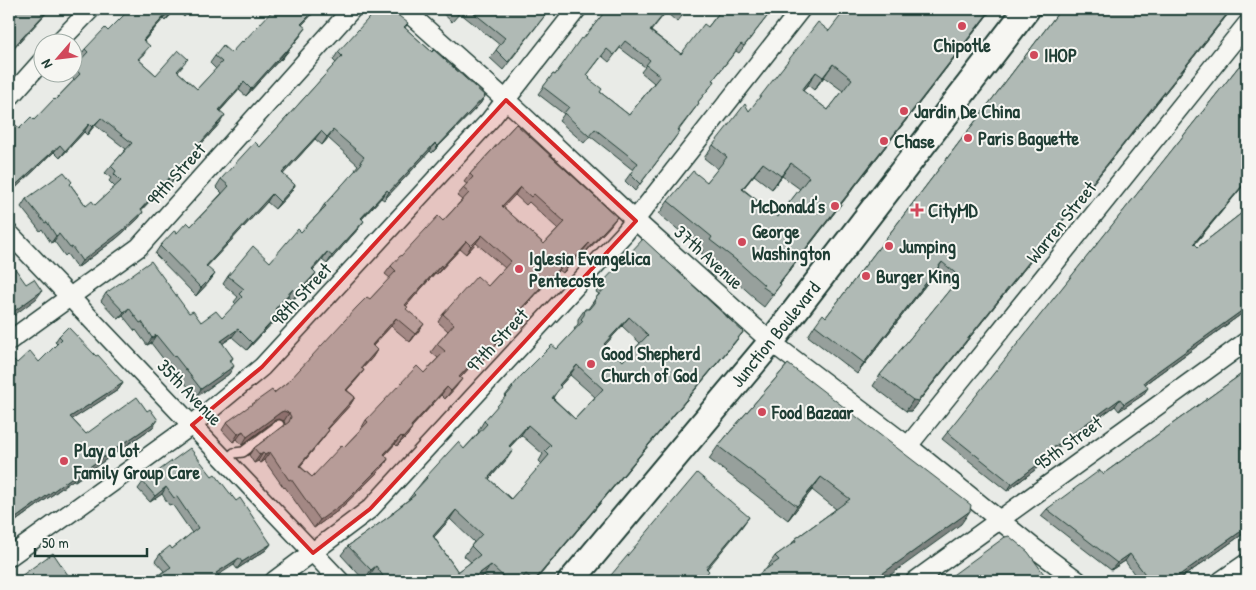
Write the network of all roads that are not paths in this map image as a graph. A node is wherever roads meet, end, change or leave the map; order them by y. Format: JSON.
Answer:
{"nodes":[{"id":1,"x":91,"y":9,"type":"edge"},
{"id":2,"x":352,"y":9,"type":"edge"},
{"id":3,"x":404,"y":9,"type":"edge"},
{"id":4,"x":577,"y":9,"type":"edge"},
{"id":5,"x":800,"y":9,"type":"edge"},
{"id":6,"x":1027,"y":9,"type":"edge"},
{"id":7,"x":1247,"y":24,"type":"edge"},
{"id":8,"x":69,"y":32,"type":"edge"},
{"id":9,"x":32,"y":72,"type":"edge"},
{"id":10,"x":9,"y":98,"type":"edge"},
{"id":11,"x":506,"y":100,"type":"junction"},
{"id":12,"x":636,"y":221,"type":"junction"},
{"id":13,"x":9,"y":233,"type":"edge"},
{"id":14,"x":70,"y":297,"type":"junction"},
{"id":15,"x":9,"y":341,"type":"edge"},
{"id":16,"x":1247,"y":341,"type":"edge"},
{"id":17,"x":771,"y":342,"type":"junction"},
{"id":18,"x":192,"y":425,"type":"junction"},
{"id":19,"x":279,"y":425,"type":"dead end"},
{"id":20,"x":908,"y":446,"type":"junction"},
{"id":21,"x":225,"y":461,"type":"junction"},
{"id":22,"x":1000,"y":519,"type":"junction"},
{"id":23,"x":1034,"y":548,"type":"junction"},
{"id":24,"x":313,"y":553,"type":"junction"},
{"id":25,"x":9,"y":557,"type":"edge"},
{"id":26,"x":1247,"y":563,"type":"edge"},
{"id":27,"x":274,"y":581,"type":"edge"},
{"id":28,"x":340,"y":581,"type":"edge"},
{"id":29,"x":571,"y":581,"type":"edge"},
{"id":30,"x":915,"y":581,"type":"edge"},
{"id":31,"x":1058,"y":581,"type":"edge"},
{"id":32,"x":1078,"y":581,"type":"edge"},
{"id":33,"x":1221,"y":581,"type":"edge"}],
"edges":[{"from":1,"to":8,"type":"street"},
{"from":2,"to":14,"type":"street","name":"99th Street"},
{"from":3,"to":11,"type":"street","name":"37th Avenue"},
{"from":4,"to":11,"type":"street","name":"98th Street"},
{"from":5,"to":12,"type":"street","name":"97th Street"},
{"from":6,"to":17,"type":"main road","name":"Junction Boulevard"},
{"from":7,"to":20,"type":"street","name":"Warren Street"},
{"from":9,"to":10,"type":"street"},
{"from":11,"to":12,"type":"street","name":"37th Avenue"},
{"from":11,"to":18,"type":"street","name":"98th Street"},
{"from":12,"to":17,"type":"street","name":"37th Avenue"},
{"from":12,"to":24,"type":"street","name":"97th Street"},
{"from":13,"to":14,"type":"street","name":"35th Avenue"},
{"from":14,"to":15,"type":"street","name":"99th Street"},
{"from":14,"to":18,"type":"street","name":"35th Avenue"},
{"from":16,"to":22,"type":"street","name":"95th Street"},
{"from":17,"to":20,"type":"street","name":"37th Avenue"},
{"from":17,"to":29,"type":"main road","name":"Junction Boulevard"},
{"from":18,"to":21,"type":"street","name":"35th Avenue"},
{"from":18,"to":25,"type":"street","name":"98th Street"},
{"from":19,"to":21,"type":"lane"},
{"from":20,"to":22,"type":"street","name":"37th Avenue"},
{"from":21,"to":24,"type":"street","name":"35th Avenue"},
{"from":22,"to":23,"type":"street","name":"37th Avenue"},
{"from":22,"to":30,"type":"street","name":"95th Street"},
{"from":23,"to":31,"type":"street"},
{"from":23,"to":32,"type":"street"},
{"from":24,"to":27,"type":"street","name":"97th Street"},
{"from":24,"to":28,"type":"street","name":"35th Avenue"},
{"from":26,"to":33,"type":"street"}]}
